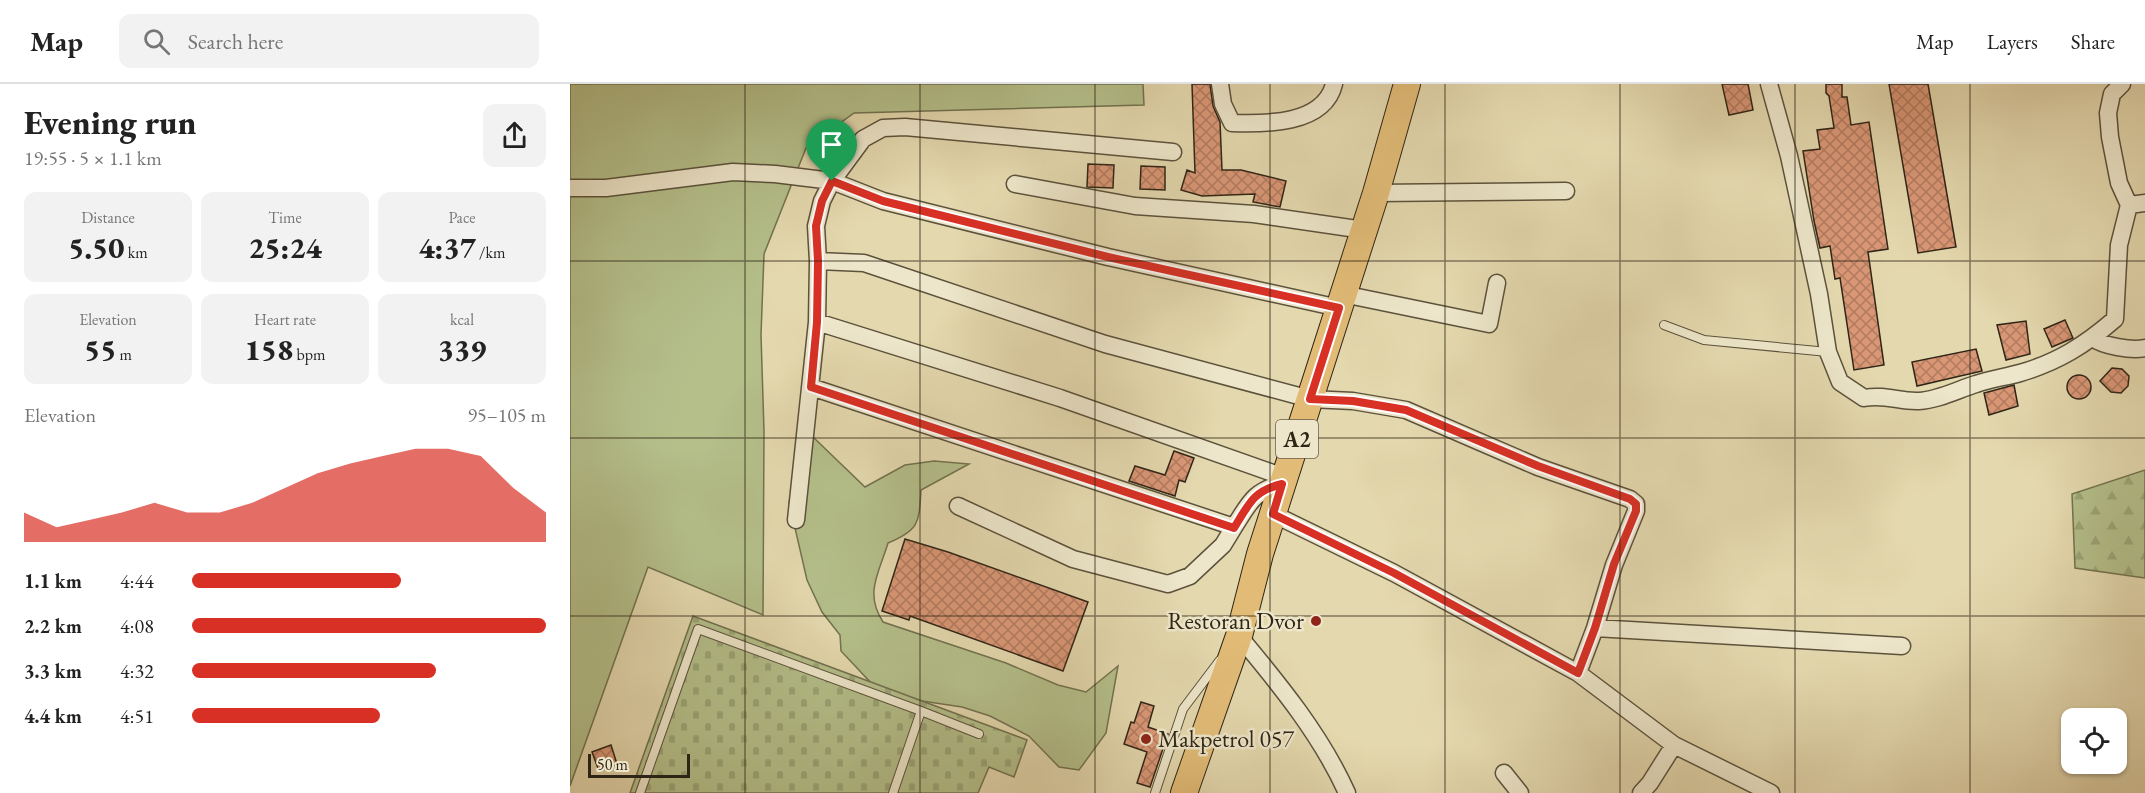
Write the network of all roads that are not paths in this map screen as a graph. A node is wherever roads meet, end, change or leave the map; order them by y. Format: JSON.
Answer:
{"nodes":[{"id":1,"x":1220,"y":84,"type":"edge"},
{"id":2,"x":1334,"y":84,"type":"edge"},
{"id":3,"x":1407,"y":84,"type":"edge"},
{"id":4,"x":1769,"y":84,"type":"edge"},
{"id":5,"x":2122,"y":84,"type":"edge"},
{"id":6,"x":1173,"y":152,"type":"dead end"},
{"id":7,"x":832,"y":181,"type":"junction"},
{"id":8,"x":1015,"y":184,"type":"dead end"},
{"id":9,"x":570,"y":188,"type":"edge"},
{"id":10,"x":1566,"y":191,"type":"dead end"},
{"id":11,"x":1376,"y":194,"type":"junction"},
{"id":12,"x":2137,"y":204,"type":"edge"},
{"id":13,"x":1364,"y":230,"type":"junction"},
{"id":14,"x":818,"y":261,"type":"junction"},
{"id":15,"x":1497,"y":284,"type":"dead end"},
{"id":16,"x":1341,"y":301,"type":"junction"},
{"id":17,"x":817,"y":322,"type":"junction"},
{"id":18,"x":1664,"y":325,"type":"dead end"},
{"id":19,"x":2093,"y":338,"type":"junction"},
{"id":20,"x":2145,"y":348,"type":"edge"},
{"id":21,"x":1828,"y":352,"type":"junction"},
{"id":22,"x":811,"y":387,"type":"junction"},
{"id":23,"x":1310,"y":399,"type":"junction"},
{"id":24,"x":1283,"y":480,"type":"junction"},
{"id":25,"x":958,"y":506,"type":"dead end"},
{"id":26,"x":1273,"y":514,"type":"junction"},
{"id":27,"x":796,"y":520,"type":"dead end"},
{"id":28,"x":1234,"y":528,"type":"junction"},
{"id":29,"x":1595,"y":628,"type":"junction"},
{"id":30,"x":1239,"y":636,"type":"junction"},
{"id":31,"x":1902,"y":646,"type":"dead end"},
{"id":32,"x":1578,"y":673,"type":"junction"},
{"id":33,"x":921,"y":711,"type":"junction"},
{"id":34,"x":978,"y":734,"type":"dead end"},
{"id":35,"x":1674,"y":745,"type":"junction"},
{"id":36,"x":1504,"y":773,"type":"dead end"},
{"id":37,"x":640,"y":793,"type":"edge"},
{"id":38,"x":893,"y":793,"type":"edge"},
{"id":39,"x":1155,"y":793,"type":"edge"},
{"id":40,"x":1184,"y":793,"type":"edge"},
{"id":41,"x":1347,"y":793,"type":"edge"},
{"id":42,"x":1519,"y":793,"type":"edge"},
{"id":43,"x":1641,"y":793,"type":"edge"},
{"id":44,"x":1771,"y":793,"type":"edge"}],
"edges":[{"from":1,"to":2,"type":"street"},
{"from":3,"to":11,"type":"main road","number":"A2"},
{"from":4,"to":21,"type":"street"},
{"from":5,"to":12,"type":"street"},
{"from":6,"to":7,"type":"street"},
{"from":7,"to":9,"type":"street"},
{"from":7,"to":14,"type":"street"},
{"from":7,"to":16,"type":"street"},
{"from":8,"to":13,"type":"street"},
{"from":10,"to":11,"type":"street"},
{"from":11,"to":13,"type":"main road","number":"A2"},
{"from":12,"to":19,"type":"street"},
{"from":13,"to":16,"type":"main road","number":"A2"},
{"from":14,"to":17,"type":"street"},
{"from":14,"to":23,"type":"street"},
{"from":15,"to":16,"type":"street"},
{"from":16,"to":23,"type":"main road","number":"A2"},
{"from":17,"to":22,"type":"street"},
{"from":17,"to":24,"type":"street"},
{"from":18,"to":21,"type":"lane"},
{"from":19,"to":20,"type":"street"},
{"from":19,"to":21,"type":"street"},
{"from":22,"to":27,"type":"street"},
{"from":22,"to":28,"type":"street"},
{"from":23,"to":24,"type":"main road","number":"A2"},
{"from":23,"to":29,"type":"street"},
{"from":24,"to":26,"type":"main road","number":"A2"},
{"from":24,"to":28,"type":"street"},
{"from":25,"to":28,"type":"street"},
{"from":26,"to":30,"type":"main road","number":"A2"},
{"from":26,"to":32,"type":"street"},
{"from":29,"to":31,"type":"street"},
{"from":29,"to":32,"type":"street"},
{"from":30,"to":39,"type":"lane"},
{"from":30,"to":40,"type":"main road","number":"A2"},
{"from":30,"to":41,"type":"street"},
{"from":32,"to":35,"type":"street"},
{"from":33,"to":34,"type":"lane"},
{"from":33,"to":37,"type":"lane"},
{"from":33,"to":38,"type":"lane"},
{"from":35,"to":43,"type":"street"},
{"from":35,"to":44,"type":"street"},
{"from":36,"to":42,"type":"street"}]}
